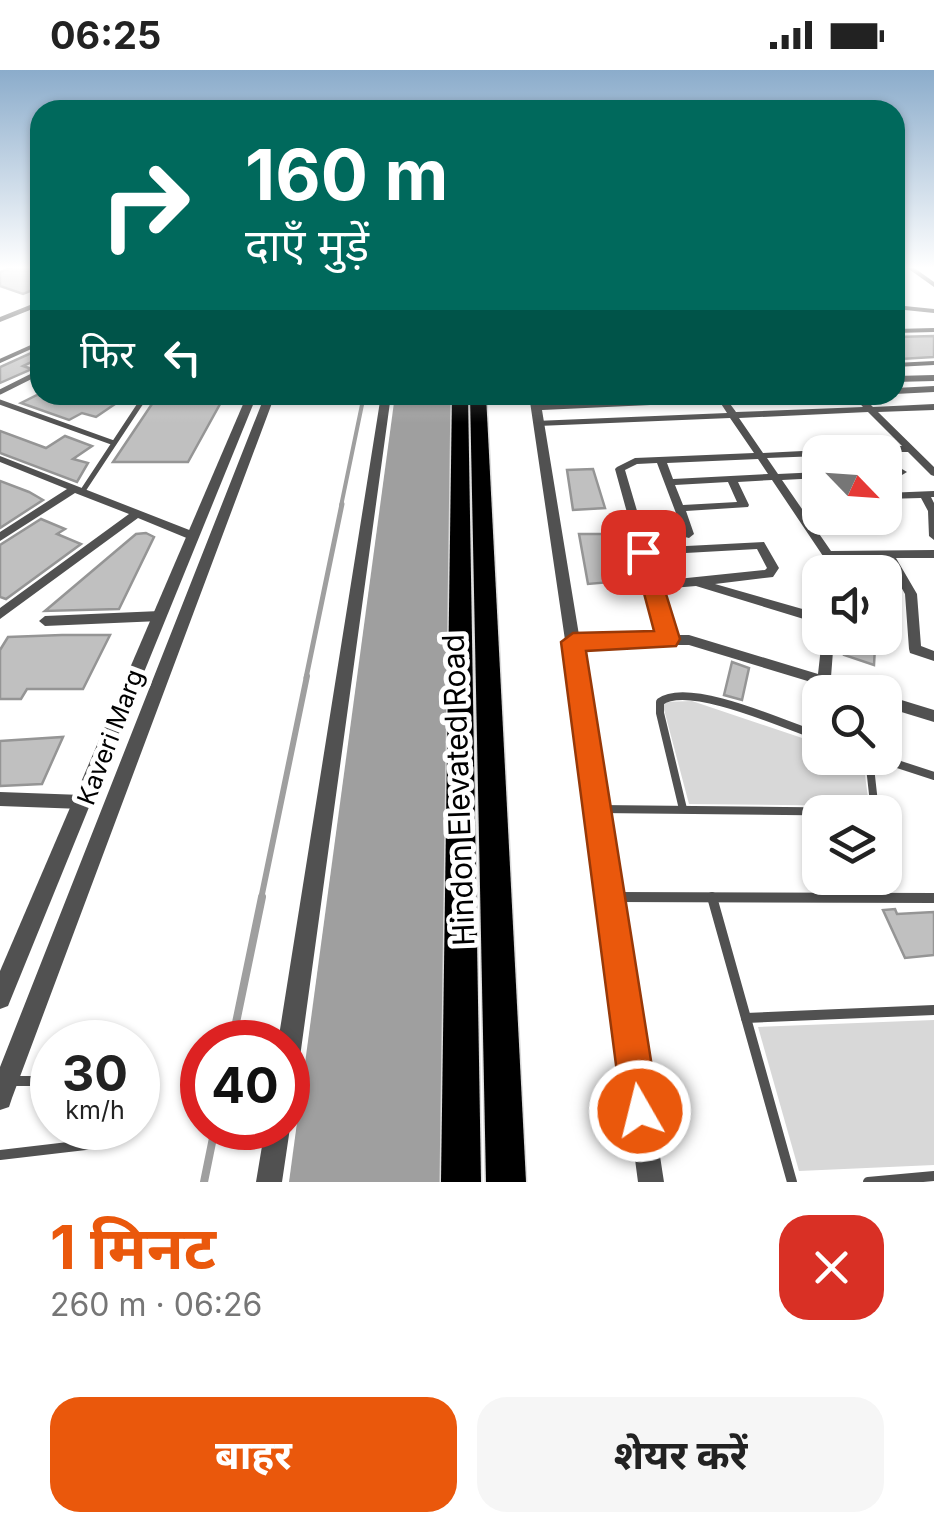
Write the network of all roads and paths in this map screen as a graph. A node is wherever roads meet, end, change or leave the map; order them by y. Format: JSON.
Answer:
{"nodes":[{"id":1,"x":934,"y":330,"type":"edge"},
{"id":2,"x":905,"y":331,"type":"edge"},
{"id":3,"x":30,"y":348,"type":"edge"},
{"id":4,"x":0,"y":361,"type":"edge"},
{"id":5,"x":905,"y":363,"type":"edge"},
{"id":6,"x":934,"y":363,"type":"edge"},
{"id":7,"x":30,"y":377,"type":"edge"},
{"id":8,"x":934,"y":378,"type":"edge"},
{"id":9,"x":905,"y":379,"type":"edge"},
{"id":10,"x":934,"y":389,"type":"edge"},
{"id":11,"x":905,"y":390,"type":"edge"},
{"id":12,"x":0,"y":392,"type":"edge"},
{"id":13,"x":0,"y":402,"type":"edge"},
{"id":14,"x":140,"y":405,"type":"edge"},
{"id":15,"x":248,"y":405,"type":"edge"},
{"id":16,"x":266,"y":405,"type":"edge"},
{"id":17,"x":385,"y":405,"type":"edge"},
{"id":18,"x":460,"y":405,"type":"edge"},
{"id":19,"x":478,"y":405,"type":"edge"},
{"id":20,"x":598,"y":405,"type":"edge"},
{"id":21,"x":726,"y":405,"type":"edge"},
{"id":22,"x":869,"y":405,"type":"edge"},
{"id":23,"x":934,"y":407,"type":"edge"},
{"id":24,"x":536,"y":408,"type":"edge"},
{"id":25,"x":874,"y":409,"type":"junction"},
{"id":26,"x":732,"y":415,"type":"junction"},
{"id":27,"x":114,"y":443,"type":"junction"},
{"id":28,"x":902,"y":449,"type":"edge"},
{"id":29,"x":911,"y":449,"type":"junction"},
{"id":30,"x":802,"y":454,"type":"edge"},
{"id":31,"x":760,"y":456,"type":"junction"},
{"id":32,"x":0,"y":459,"type":"edge"},
{"id":33,"x":661,"y":460,"type":"junction"},
{"id":34,"x":934,"y":473,"type":"edge"},
{"id":35,"x":802,"y":476,"type":"edge"},
{"id":36,"x":776,"y":477,"type":"junction"},
{"id":37,"x":732,"y":479,"type":"junction"},
{"id":38,"x":670,"y":482,"type":"junction"},
{"id":39,"x":78,"y":490,"type":"junction"},
{"id":40,"x":929,"y":494,"type":"edge"},
{"id":41,"x":902,"y":495,"type":"edge"},
{"id":42,"x":679,"y":508,"type":"junction"},
{"id":43,"x":137,"y":514,"type":"junction"},
{"id":44,"x":688,"y":534,"type":"dead end"},
{"id":45,"x":193,"y":536,"type":"junction"},
{"id":46,"x":934,"y":536,"type":"edge"},
{"id":47,"x":0,"y":537,"type":"edge"},
{"id":48,"x":643,"y":552,"type":"junction"},
{"id":49,"x":888,"y":554,"type":"junction"},
{"id":50,"x":934,"y":554,"type":"edge"},
{"id":51,"x":827,"y":555,"type":"edge"},
{"id":52,"x":858,"y":555,"type":"edge"},
{"id":53,"x":698,"y":583,"type":"junction"},
{"id":54,"x":653,"y":586,"type":"junction"},
{"id":55,"x":6,"y":610,"type":"edge"},
{"id":56,"x":802,"y":614,"type":"edge"},
{"id":57,"x":160,"y":616,"type":"junction"},
{"id":58,"x":45,"y":621,"type":"dead end"},
{"id":59,"x":0,"y":624,"type":"edge"},
{"id":60,"x":668,"y":639,"type":"junction"},
{"id":61,"x":573,"y":642,"type":"junction"},
{"id":62,"x":934,"y":656,"type":"edge"},
{"id":63,"x":810,"y":675,"type":"edge"},
{"id":64,"x":902,"y":706,"type":"edge"},
{"id":65,"x":934,"y":716,"type":"edge"},
{"id":66,"x":802,"y":731,"type":"edge"},
{"id":67,"x":902,"y":766,"type":"edge"},
{"id":68,"x":872,"y":775,"type":"edge"},
{"id":69,"x":934,"y":776,"type":"edge"},
{"id":70,"x":0,"y":799,"type":"edge"},
{"id":71,"x":82,"y":802,"type":"junction"},
{"id":72,"x":598,"y":809,"type":"junction"},
{"id":73,"x":684,"y":810,"type":"junction"},
{"id":74,"x":712,"y":896,"type":"junction"},
{"id":75,"x":610,"y":897,"type":"junction"},
{"id":76,"x":934,"y":898,"type":"edge"},
{"id":77,"x":0,"y":998,"type":"edge"},
{"id":78,"x":934,"y":1010,"type":"edge"},
{"id":79,"x":746,"y":1018,"type":"junction"},
{"id":80,"x":293,"y":1020,"type":"edge"},
{"id":81,"x":30,"y":1084,"type":"edge"},
{"id":82,"x":3,"y":1090,"type":"edge"},
{"id":83,"x":38,"y":1150,"type":"edge"},
{"id":84,"x":273,"y":1150,"type":"edge"},
{"id":85,"x":0,"y":1154,"type":"edge"},
{"id":86,"x":934,"y":1176,"type":"edge"},
{"id":87,"x":268,"y":1182,"type":"edge"},
{"id":88,"x":462,"y":1182,"type":"edge"},
{"id":89,"x":506,"y":1182,"type":"edge"},
{"id":90,"x":650,"y":1182,"type":"edge"},
{"id":91,"x":792,"y":1182,"type":"edge"},
{"id":92,"x":868,"y":1182,"type":"edge"}],
"edges":[{"from":1,"to":2,"type":"street"},
{"from":3,"to":4,"type":"lane"},
{"from":5,"to":6,"type":"street"},
{"from":7,"to":12,"type":"lane"},
{"from":8,"to":9,"type":"street"},
{"from":10,"to":11,"type":"street"},
{"from":13,"to":27,"type":"lane"},
{"from":14,"to":27,"type":"lane"},
{"from":15,"to":45,"type":"street","name":"Kaveri Marg"},
{"from":16,"to":82,"type":"street","name":"Kaveri Marg"},
{"from":17,"to":80,"type":"street"},
{"from":18,"to":88,"type":"highway","name":"Hindon Elevated Road"},
{"from":19,"to":89,"type":"highway","name":"Hindon Elevated Road"},
{"from":20,"to":24,"type":"street"},
{"from":21,"to":26,"type":"street"},
{"from":22,"to":25,"type":"street"},
{"from":23,"to":25,"type":"street"},
{"from":24,"to":26,"type":"street"},
{"from":24,"to":61,"type":"street"},
{"from":25,"to":26,"type":"street"},
{"from":25,"to":29,"type":"street"},
{"from":26,"to":31,"type":"street"},
{"from":27,"to":39,"type":"lane"},
{"from":28,"to":29,"type":"street"},
{"from":29,"to":34,"type":"street"},
{"from":30,"to":31,"type":"street"},
{"from":31,"to":33,"type":"street"},
{"from":31,"to":36,"type":"street"},
{"from":32,"to":39,"type":"street"},
{"from":33,"to":38,"type":"street"},
{"from":33,"to":48,"type":"street"},
{"from":35,"to":36,"type":"street"},
{"from":36,"to":37,"type":"street"},
{"from":36,"to":51,"type":"street"},
{"from":37,"to":38,"type":"street"},
{"from":37,"to":42,"type":"street"},
{"from":38,"to":42,"type":"street"},
{"from":39,"to":43,"type":"street"},
{"from":39,"to":47,"type":"street"},
{"from":40,"to":41,"type":"street"},
{"from":40,"to":46,"type":"street"},
{"from":42,"to":44,"type":"street"},
{"from":43,"to":45,"type":"street"},
{"from":43,"to":55,"type":"street"},
{"from":45,"to":57,"type":"street","name":"Kaveri Marg"},
{"from":48,"to":53,"type":"street"},
{"from":48,"to":54,"type":"street"},
{"from":49,"to":50,"type":"street"},
{"from":49,"to":52,"type":"street"},
{"from":49,"to":62,"type":"street"},
{"from":53,"to":54,"type":"street"},
{"from":53,"to":56,"type":"street"},
{"from":54,"to":60,"type":"street"},
{"from":55,"to":59,"type":"street"},
{"from":57,"to":58,"type":"street"},
{"from":57,"to":71,"type":"street","name":"Kaveri Marg"},
{"from":60,"to":61,"type":"street"},
{"from":60,"to":63,"type":"street"},
{"from":61,"to":72,"type":"street"},
{"from":64,"to":65,"type":"street"},
{"from":66,"to":73,"type":"lane"},
{"from":67,"to":69,"type":"lane"},
{"from":68,"to":73,"type":"lane"},
{"from":70,"to":71,"type":"street"},
{"from":71,"to":77,"type":"street","name":"Kaveri Marg"},
{"from":72,"to":73,"type":"lane"},
{"from":72,"to":75,"type":"street"},
{"from":74,"to":75,"type":"lane"},
{"from":74,"to":76,"type":"lane"},
{"from":74,"to":79,"type":"lane"},
{"from":75,"to":90,"type":"street"},
{"from":78,"to":79,"type":"lane"},
{"from":79,"to":91,"type":"lane"},
{"from":81,"to":82,"type":"lane"},
{"from":83,"to":85,"type":"lane"},
{"from":84,"to":87,"type":"street"},
{"from":86,"to":92,"type":"lane"}]}
